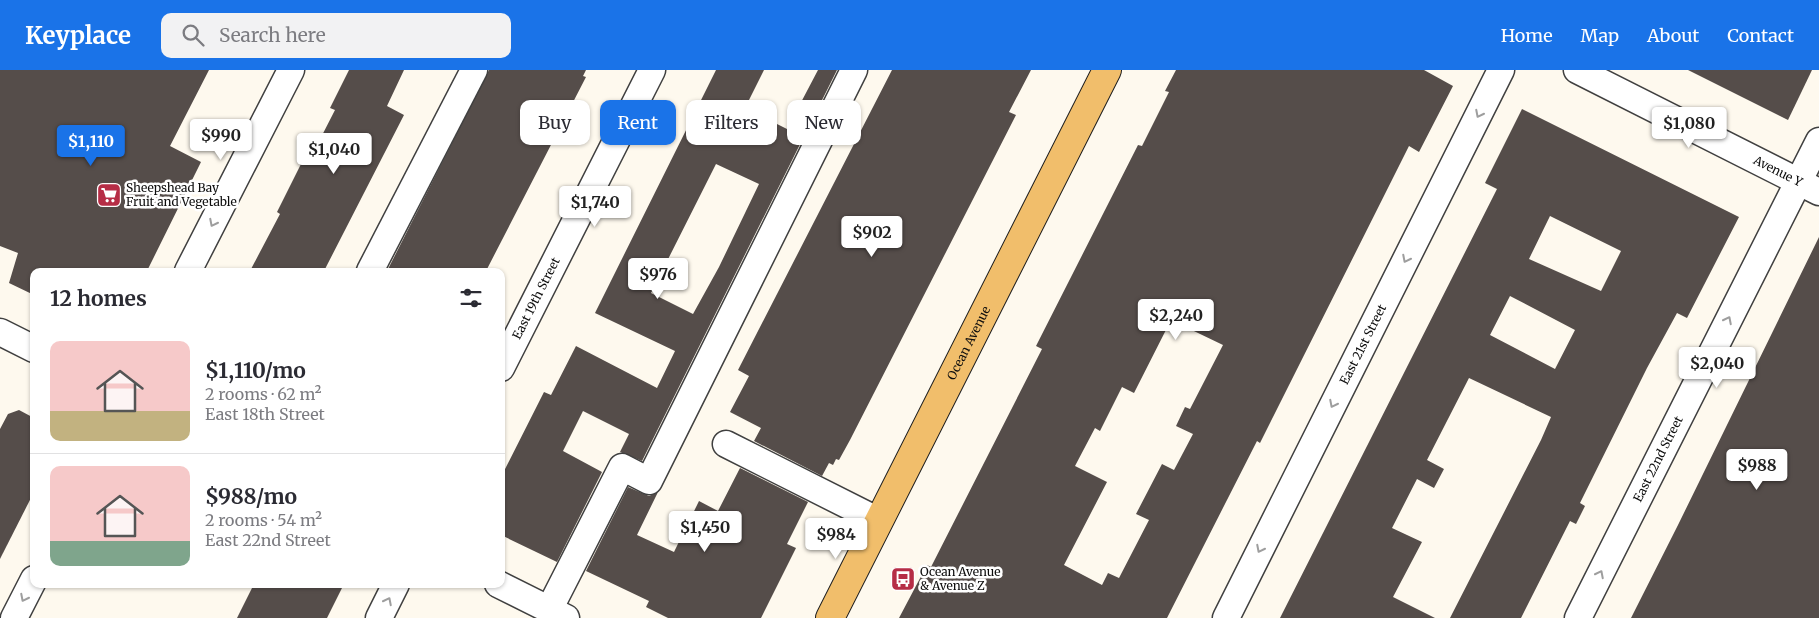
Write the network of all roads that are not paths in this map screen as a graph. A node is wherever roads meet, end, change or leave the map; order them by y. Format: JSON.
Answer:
{"nodes":[{"id":1,"x":291,"y":70,"type":"edge"},
{"id":2,"x":474,"y":70,"type":"edge"},
{"id":3,"x":652,"y":70,"type":"edge"},
{"id":4,"x":854,"y":70,"type":"edge"},
{"id":5,"x":1107,"y":70,"type":"edge"},
{"id":6,"x":1501,"y":70,"type":"edge"},
{"id":7,"x":1577,"y":70,"type":"edge"},
{"id":8,"x":1819,"y":141,"type":"edge"},
{"id":9,"x":1809,"y":187,"type":"edge"},
{"id":10,"x":190,"y":268,"type":"edge"},
{"id":11,"x":372,"y":268,"type":"edge"},
{"id":12,"x":0,"y":332,"type":"edge"},
{"id":13,"x":30,"y":347,"type":"edge"},
{"id":14,"x":505,"y":360,"type":"edge"},
{"id":15,"x":726,"y":444,"type":"dead end"},
{"id":16,"x":879,"y":521,"type":"junction"},
{"id":17,"x":30,"y":586,"type":"edge"},
{"id":18,"x":394,"y":588,"type":"edge"},
{"id":19,"x":505,"y":588,"type":"edge"},
{"id":20,"x":557,"y":614,"type":"edge"},
{"id":21,"x":14,"y":618,"type":"edge"},
{"id":22,"x":379,"y":618,"type":"edge"},
{"id":23,"x":830,"y":618,"type":"edge"},
{"id":24,"x":1226,"y":618,"type":"edge"},
{"id":25,"x":1578,"y":618,"type":"edge"}],
"edges":[{"from":1,"to":10,"type":"street","one_way":true},
{"from":2,"to":11,"type":"street"},
{"from":3,"to":14,"type":"street","name":"East 19th Street"},
{"from":4,"to":20,"type":"street"},
{"from":5,"to":16,"type":"main road","name":"Ocean Avenue"},
{"from":6,"to":24,"type":"street","name":"East 21st Street","one_way":true},
{"from":7,"to":9,"type":"street","name":"Avenue Y"},
{"from":8,"to":9,"type":"street","name":"East 22nd Street"},
{"from":25,"to":9,"type":"street","name":"East 22nd Street","one_way":true},
{"from":12,"to":13,"type":"street"},
{"from":15,"to":16,"type":"street"},
{"from":16,"to":23,"type":"main road","name":"Ocean Avenue"},
{"from":17,"to":21,"type":"street","one_way":true},
{"from":22,"to":18,"type":"street","one_way":true},
{"from":19,"to":20,"type":"street"}]}
